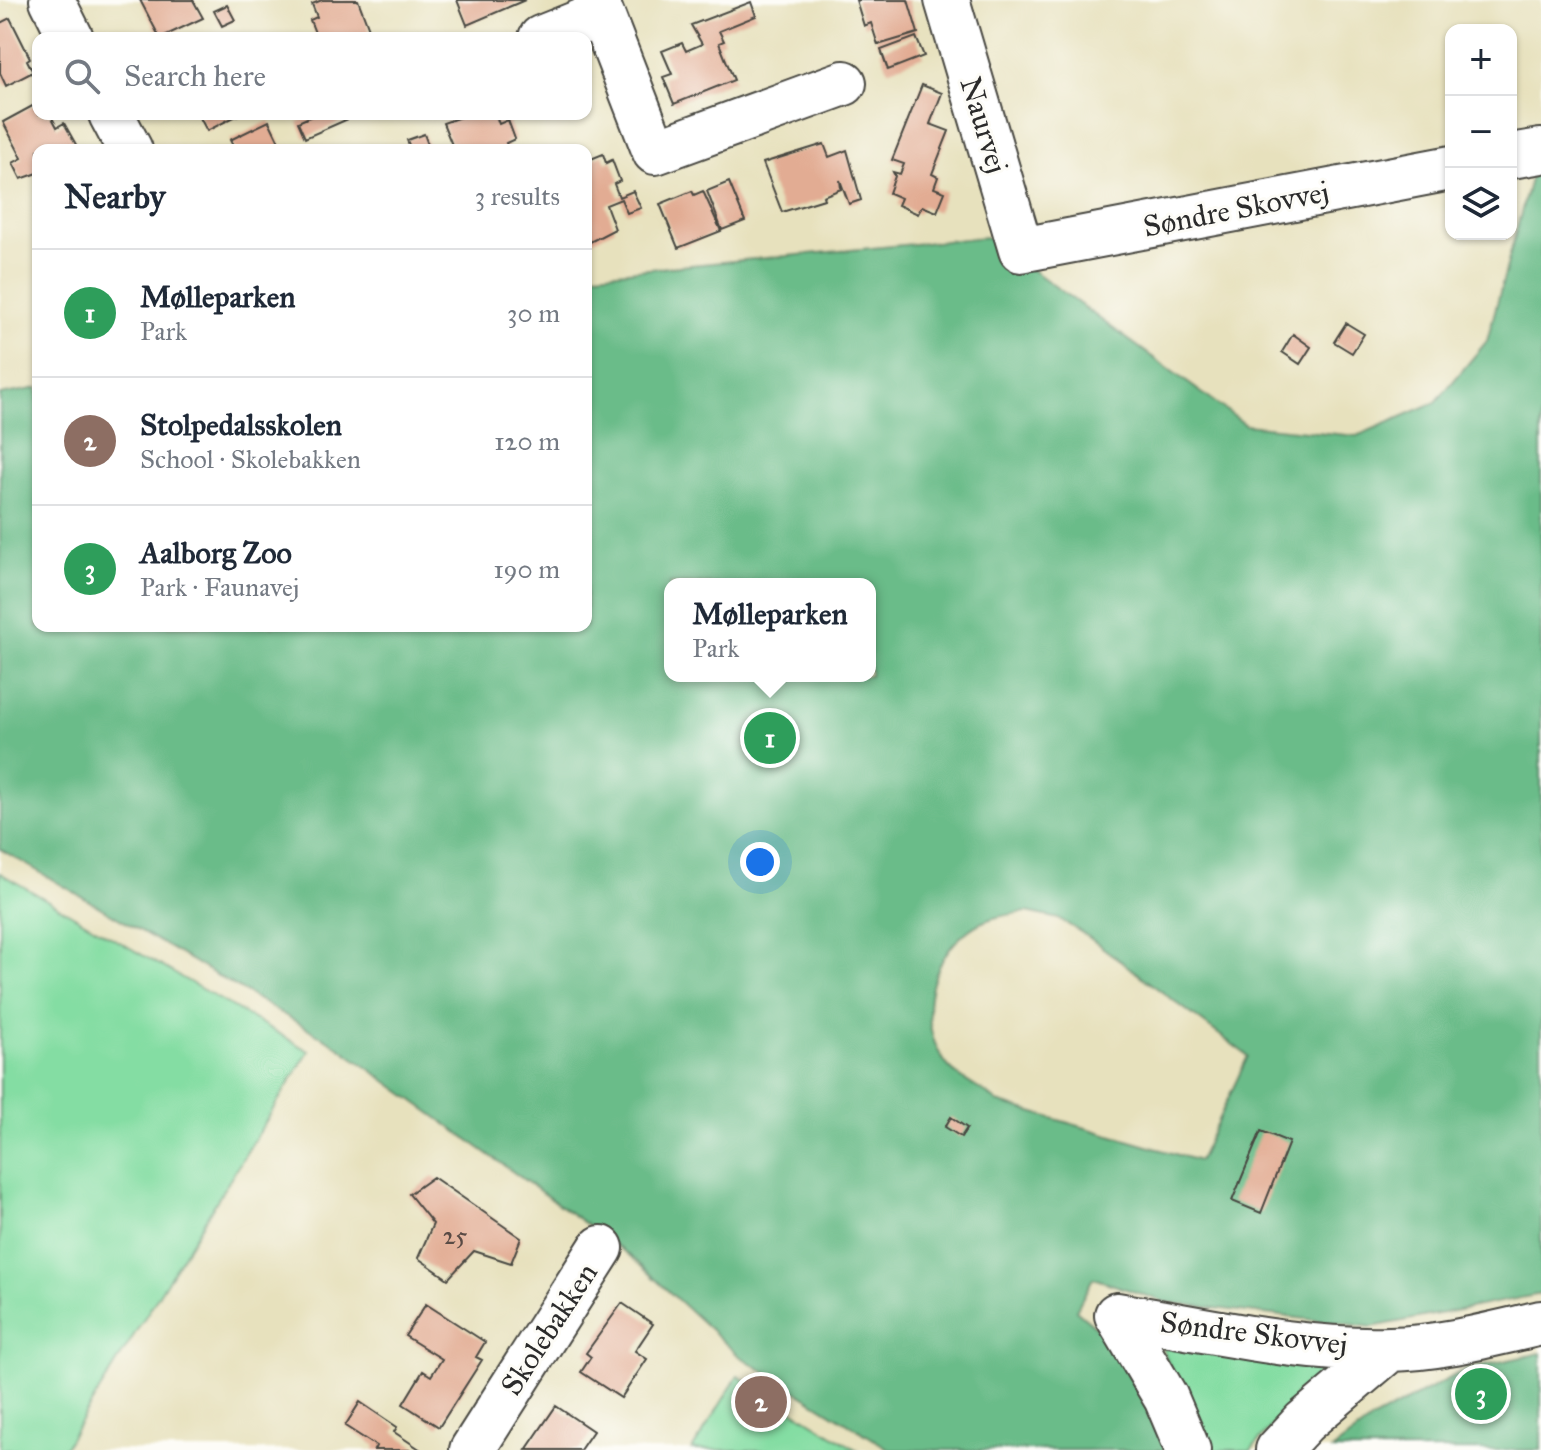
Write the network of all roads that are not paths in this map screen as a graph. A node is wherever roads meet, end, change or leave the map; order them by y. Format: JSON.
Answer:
{"nodes":[{"id":1,"x":52,"y":0,"type":"edge"},
{"id":2,"x":947,"y":0,"type":"edge"},
{"id":3,"x":598,"y":7,"type":"edge"},
{"id":4,"x":68,"y":32,"type":"edge"},
{"id":5,"x":552,"y":32,"type":"edge"},
{"id":6,"x":844,"y":83,"type":"dead end"},
{"id":7,"x":114,"y":120,"type":"edge"},
{"id":8,"x":127,"y":144,"type":"edge"},
{"id":9,"x":1541,"y":151,"type":"edge"},
{"id":10,"x":1517,"y":155,"type":"edge"},
{"id":11,"x":1445,"y":169,"type":"edge"},
{"id":12,"x":1021,"y":250,"type":"joint"},
{"id":13,"x":601,"y":1248,"type":"dead end"},
{"id":14,"x":1541,"y":1323,"type":"edge"},
{"id":15,"x":1390,"y":1349,"type":"junction"},
{"id":16,"x":472,"y":1450,"type":"edge"},
{"id":17,"x":1188,"y":1450,"type":"edge"},
{"id":18,"x":1278,"y":1450,"type":"edge"}],
"edges":[{"from":1,"to":4,"type":"street"},
{"from":2,"to":12,"type":"street","name":"Naurvej"},
{"from":3,"to":5,"type":"street"},
{"from":3,"to":6,"type":"street"},
{"from":7,"to":8,"type":"street"},
{"from":9,"to":10,"type":"street"},
{"from":11,"to":12,"type":"street","name":"Søndre Skovvej"},
{"from":13,"to":16,"type":"street","name":"Skolebakken"},
{"from":14,"to":15,"type":"street","name":"Søndre Skovvej"},
{"from":15,"to":17,"type":"street","name":"Søndre Skovvej"},
{"from":15,"to":18,"type":"street"}]}
